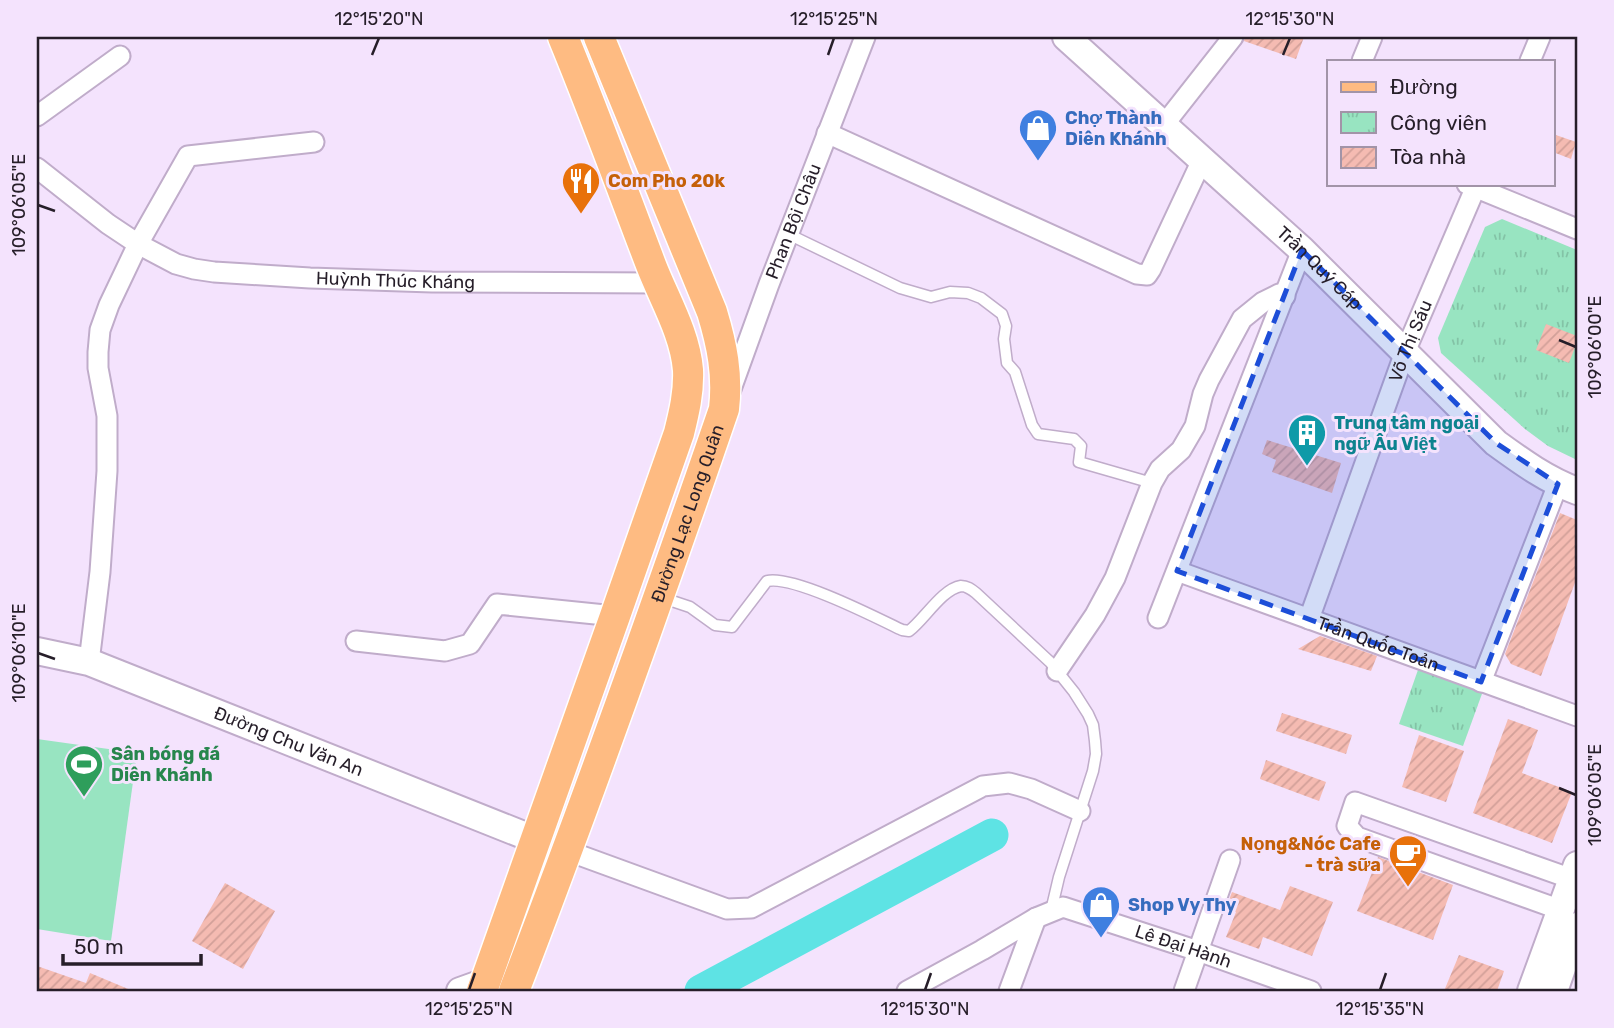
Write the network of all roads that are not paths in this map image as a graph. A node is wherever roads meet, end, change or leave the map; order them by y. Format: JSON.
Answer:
{"nodes":[{"id":1,"x":563,"y":37,"type":"edge"},
{"id":2,"x":599,"y":37,"type":"edge"},
{"id":3,"x":865,"y":37,"type":"edge"},
{"id":4,"x":1066,"y":37,"type":"edge"},
{"id":5,"x":1233,"y":37,"type":"edge"},
{"id":6,"x":1372,"y":37,"type":"edge"},
{"id":7,"x":1540,"y":37,"type":"edge"},
{"id":8,"x":120,"y":56,"type":"dead end"},
{"id":9,"x":1362,"y":60,"type":"edge"},
{"id":10,"x":1530,"y":60,"type":"edge"},
{"id":11,"x":37,"y":116,"type":"edge"},
{"id":12,"x":1163,"y":125,"type":"junction"},
{"id":13,"x":827,"y":133,"type":"junction"},
{"id":14,"x":314,"y":142,"type":"dead end"},
{"id":15,"x":1202,"y":160,"type":"junction"},
{"id":16,"x":37,"y":168,"type":"edge"},
{"id":17,"x":1473,"y":186,"type":"edge"},
{"id":18,"x":1475,"y":186,"type":"edge"},
{"id":19,"x":1577,"y":229,"type":"edge"},
{"id":20,"x":788,"y":234,"type":"junction"},
{"id":21,"x":138,"y":244,"type":"junction"},
{"id":22,"x":1302,"y":250,"type":"junction"},
{"id":23,"x":658,"y":283,"type":"junction"},
{"id":24,"x":1284,"y":296,"type":"junction"},
{"id":25,"x":1405,"y":352,"type":"junction"},
{"id":26,"x":724,"y":408,"type":"junction"},
{"id":27,"x":1152,"y":483,"type":"junction"},
{"id":28,"x":1568,"y":487,"type":"edge"},
{"id":29,"x":1177,"y":571,"type":"junction"},
{"id":30,"x":659,"y":596,"type":"junction"},
{"id":31,"x":615,"y":616,"type":"junction"},
{"id":32,"x":1158,"y":618,"type":"dead end"},
{"id":33,"x":1309,"y":619,"type":"junction"},
{"id":34,"x":356,"y":641,"type":"dead end"},
{"id":35,"x":37,"y":651,"type":"edge"},
{"id":36,"x":89,"y":662,"type":"junction"},
{"id":37,"x":1056,"y":671,"type":"junction"},
{"id":38,"x":1481,"y":682,"type":"junction"},
{"id":39,"x":1577,"y":716,"type":"edge"},
{"id":40,"x":1080,"y":811,"type":"junction"},
{"id":41,"x":536,"y":840,"type":"junction"},
{"id":42,"x":568,"y":851,"type":"junction"},
{"id":43,"x":1230,"y":860,"type":"dead end"},
{"id":44,"x":1575,"y":872,"type":"edge"},
{"id":45,"x":1043,"y":915,"type":"junction"},
{"id":46,"x":1569,"y":918,"type":"edge"},
{"id":47,"x":1198,"y":951,"type":"junction"},
{"id":48,"x":475,"y":988,"type":"edge"},
{"id":49,"x":514,"y":991,"type":"edge"},
{"id":50,"x":907,"y":991,"type":"edge"},
{"id":51,"x":1009,"y":991,"type":"edge"},
{"id":52,"x":1184,"y":991,"type":"edge"},
{"id":53,"x":1311,"y":991,"type":"edge"},
{"id":54,"x":1531,"y":991,"type":"edge"},
{"id":55,"x":1553,"y":991,"type":"edge"}],
"edges":[{"from":1,"to":23,"type":"main road","name":"Đường Lạc Long Quân"},
{"from":2,"to":26,"type":"main road","name":"Đường Lạc Long Quân"},
{"from":3,"to":13,"type":"street","name":"Phan Bội Châu"},
{"from":4,"to":12,"type":"street","name":"Trần Quý Cáp"},
{"from":5,"to":12,"type":"street"},
{"from":6,"to":9,"type":"street"},
{"from":7,"to":10,"type":"street"},
{"from":8,"to":11,"type":"street"},
{"from":12,"to":15,"type":"street","name":"Trần Quý Cáp"},
{"from":13,"to":15,"type":"street"},
{"from":13,"to":20,"type":"street","name":"Phan Bội Châu"},
{"from":14,"to":21,"type":"street"},
{"from":15,"to":22,"type":"street","name":"Trần Quý Cáp"},
{"from":16,"to":21,"type":"street","name":"Huỳnh Thúc Kháng"},
{"from":17,"to":25,"type":"street","name":"Võ Thị Sáu"},
{"from":18,"to":19,"type":"street"},
{"from":20,"to":26,"type":"street","name":"Phan Bội Châu"},
{"from":20,"to":27,"type":"lane"},
{"from":21,"to":23,"type":"street","name":"Huỳnh Thúc Kháng"},
{"from":21,"to":36,"type":"street"},
{"from":22,"to":24,"type":"street"},
{"from":22,"to":25,"type":"street","name":"Trần Quý Cáp"},
{"from":23,"to":31,"type":"main road","name":"Đường Lạc Long Quân"},
{"from":24,"to":27,"type":"street"},
{"from":24,"to":29,"type":"street"},
{"from":25,"to":28,"type":"street","name":"Trần Quý Cáp"},
{"from":25,"to":33,"type":"street","name":"Võ Thị Sáu"},
{"from":26,"to":30,"type":"main road","name":"Đường Lạc Long Quân"},
{"from":27,"to":37,"type":"street"},
{"from":28,"to":38,"type":"street"},
{"from":29,"to":32,"type":"street"},
{"from":29,"to":33,"type":"street","name":"Trần Quốc Toản"},
{"from":30,"to":37,"type":"lane"},
{"from":30,"to":42,"type":"main road","name":"Đường Lạc Long Quân"},
{"from":31,"to":34,"type":"street"},
{"from":31,"to":41,"type":"main road","name":"Đường Lạc Long Quân"},
{"from":33,"to":38,"type":"street","name":"Trần Quốc Toản"},
{"from":35,"to":36,"type":"street","name":"Đường Chu Văn An"},
{"from":36,"to":41,"type":"street","name":"Đường Chu Văn An"},
{"from":37,"to":40,"type":"lane"},
{"from":38,"to":39,"type":"street","name":"Trần Quốc Toản"},
{"from":40,"to":42,"type":"street"},
{"from":40,"to":45,"type":"lane"},
{"from":41,"to":48,"type":"main road","name":"Đường Lạc Long Quân"},
{"from":42,"to":49,"type":"main road","name":"Đường Lạc Long Quân"},
{"from":43,"to":47,"type":"street"},
{"from":44,"to":46,"type":"street"},
{"from":44,"to":46,"type":"street"},
{"from":45,"to":47,"type":"street","name":"Lê Đại Hành"},
{"from":45,"to":50,"type":"street"},
{"from":45,"to":51,"type":"street"},
{"from":46,"to":54,"type":"street"},
{"from":46,"to":55,"type":"street"},
{"from":47,"to":52,"type":"street"},
{"from":47,"to":53,"type":"street","name":"Lê Đại Hành"}]}
